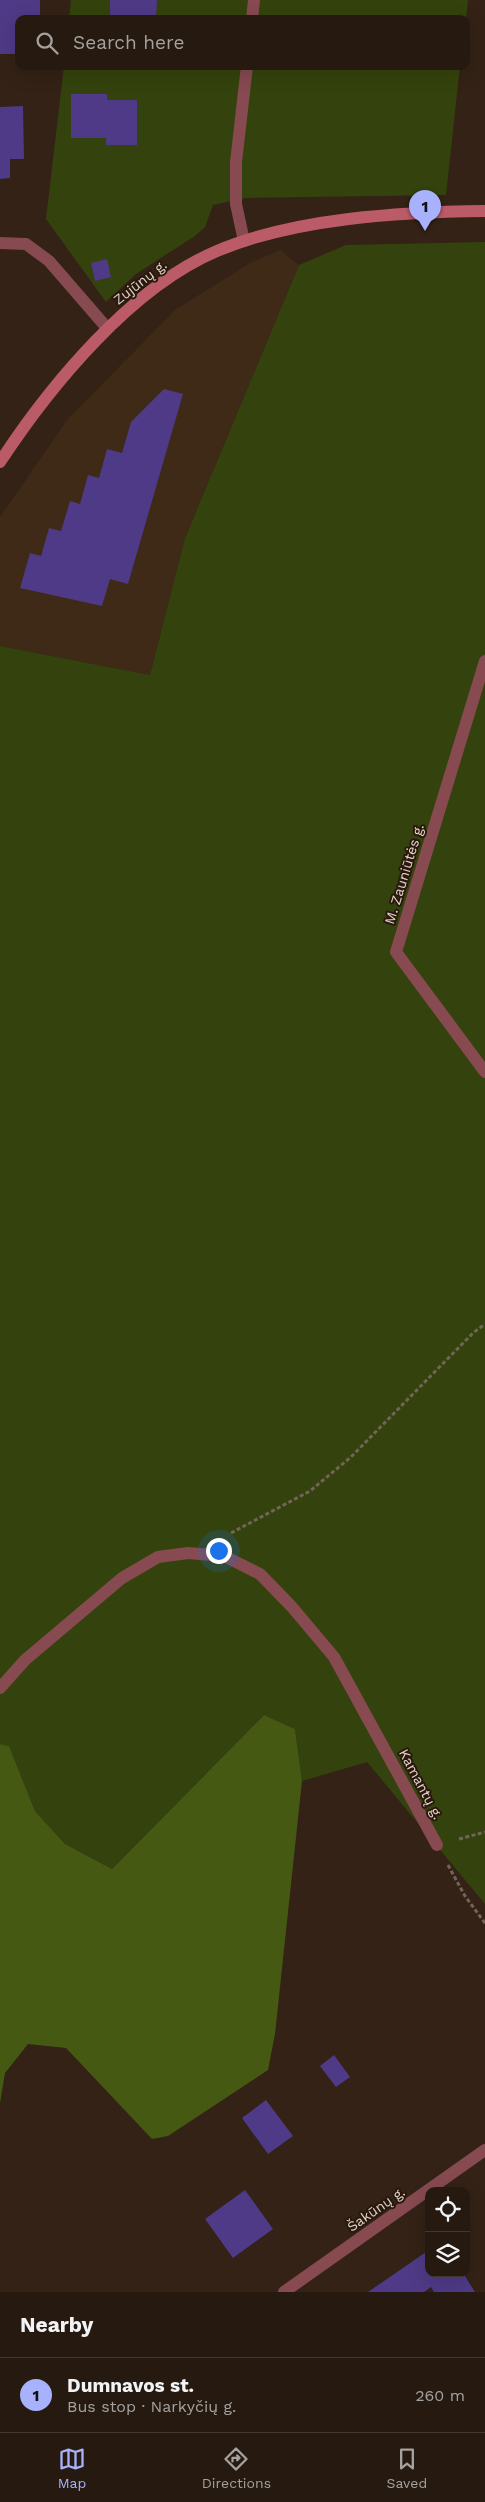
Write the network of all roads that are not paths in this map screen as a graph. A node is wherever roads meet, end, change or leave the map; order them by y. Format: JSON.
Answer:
{"nodes":[{"id":1,"x":254,"y":0,"type":"edge"},
{"id":2,"x":252,"y":15,"type":"edge"},
{"id":3,"x":247,"y":70,"type":"edge"},
{"id":4,"x":485,"y":211,"type":"edge"},
{"id":5,"x":244,"y":241,"type":"junction"},
{"id":6,"x":0,"y":243,"type":"edge"},
{"id":7,"x":107,"y":328,"type":"junction"},
{"id":8,"x":0,"y":462,"type":"edge"},
{"id":9,"x":485,"y":661,"type":"edge"},
{"id":10,"x":485,"y":1072,"type":"edge"},
{"id":11,"x":0,"y":1688,"type":"edge"},
{"id":12,"x":437,"y":1845,"type":"road end"},
{"id":13,"x":485,"y":2150,"type":"edge"},
{"id":14,"x":284,"y":2292,"type":"edge"}],
"edges":[{"from":1,"to":2,"type":"street"},
{"from":3,"to":5,"type":"street"},
{"from":4,"to":5,"type":"main road","name":"Zujūnų g."},
{"from":5,"to":7,"type":"main road","name":"Zujūnų g."},
{"from":6,"to":7,"type":"street"},
{"from":7,"to":8,"type":"main road","name":"Zujūnų g."},
{"from":9,"to":10,"type":"street","name":"M. Zauniūtės g."},
{"from":11,"to":12,"type":"street","name":"Kamantų g."},
{"from":13,"to":14,"type":"street","name":"Šakūnų g."}]}
